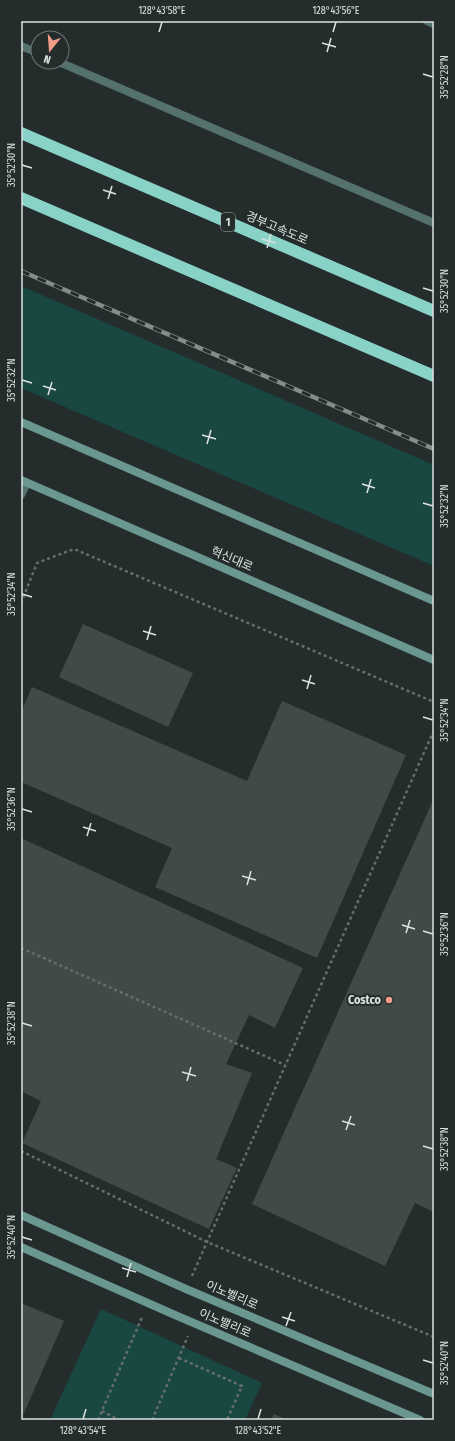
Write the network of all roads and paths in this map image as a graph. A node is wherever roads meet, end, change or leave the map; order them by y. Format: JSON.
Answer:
{"nodes":[{"id":1,"x":427,"y":21,"type":"edge"},
{"id":2,"x":434,"y":24,"type":"edge"},
{"id":3,"x":70,"y":67,"type":"edge"},
{"id":4,"x":21,"y":133,"type":"edge"},
{"id":5,"x":21,"y":198,"type":"edge"},
{"id":6,"x":434,"y":223,"type":"edge"},
{"id":7,"x":434,"y":311,"type":"edge"},
{"id":8,"x":434,"y":376,"type":"edge"},
{"id":9,"x":21,"y":422,"type":"edge"},
{"id":10,"x":24,"y":482,"type":"edge"},
{"id":11,"x":21,"y":496,"type":"edge"},
{"id":12,"x":434,"y":601,"type":"edge"},
{"id":13,"x":21,"y":603,"type":"edge"},
{"id":14,"x":434,"y":660,"type":"edge"},
{"id":15,"x":434,"y":702,"type":"edge"},
{"id":16,"x":434,"y":730,"type":"edge"},
{"id":17,"x":21,"y":948,"type":"edge"},
{"id":18,"x":285,"y":1065,"type":"junction"},
{"id":19,"x":21,"y":1152,"type":"edge"},
{"id":20,"x":21,"y":1215,"type":"edge"},
{"id":21,"x":207,"y":1242,"type":"junction"},
{"id":22,"x":21,"y":1247,"type":"edge"},
{"id":23,"x":186,"y":1289,"type":"junction"},
{"id":24,"x":148,"y":1303,"type":"junction"},
{"id":25,"x":193,"y":1323,"type":"junction"},
{"id":26,"x":434,"y":1337,"type":"edge"},
{"id":27,"x":179,"y":1358,"type":"junction"},
{"id":28,"x":434,"y":1394,"type":"edge"},
{"id":29,"x":102,"y":1411,"type":"junction"},
{"id":30,"x":98,"y":1420,"type":"edge"},
{"id":31,"x":119,"y":1420,"type":"edge"},
{"id":32,"x":152,"y":1420,"type":"edge"},
{"id":33,"x":227,"y":1420,"type":"edge"},
{"id":34,"x":420,"y":1420,"type":"edge"}],
"edges":[{"from":1,"to":2,"type":"street"},
{"from":3,"to":6,"type":"street"},
{"from":4,"to":7,"type":"highway","name":"경부고속도로","number":"1"},
{"from":5,"to":8,"type":"highway"},
{"from":9,"to":12,"type":"main road"},
{"from":10,"to":11,"type":"street"},
{"from":10,"to":14,"type":"main road","name":"혁신대로"},
{"from":13,"to":15,"type":"path"},
{"from":16,"to":18,"type":"path"},
{"from":17,"to":18,"type":"path"},
{"from":18,"to":21,"type":"path"},
{"from":19,"to":21,"type":"path"},
{"from":20,"to":23,"type":"main road","name":"이노벨리로"},
{"from":21,"to":23,"type":"path"},
{"from":21,"to":26,"type":"path"},
{"from":22,"to":24,"type":"main road","name":"이노밸리로"},
{"from":23,"to":28,"type":"main road","name":"이노벨리로"},
{"from":24,"to":25,"type":"main road","name":"이노밸리로"},
{"from":24,"to":29,"type":"path"},
{"from":25,"to":27,"type":"path"},
{"from":25,"to":34,"type":"main road","name":"이노밸리로"},
{"from":27,"to":32,"type":"path"},
{"from":27,"to":33,"type":"path"},
{"from":29,"to":30,"type":"path"},
{"from":29,"to":31,"type":"path"}]}
